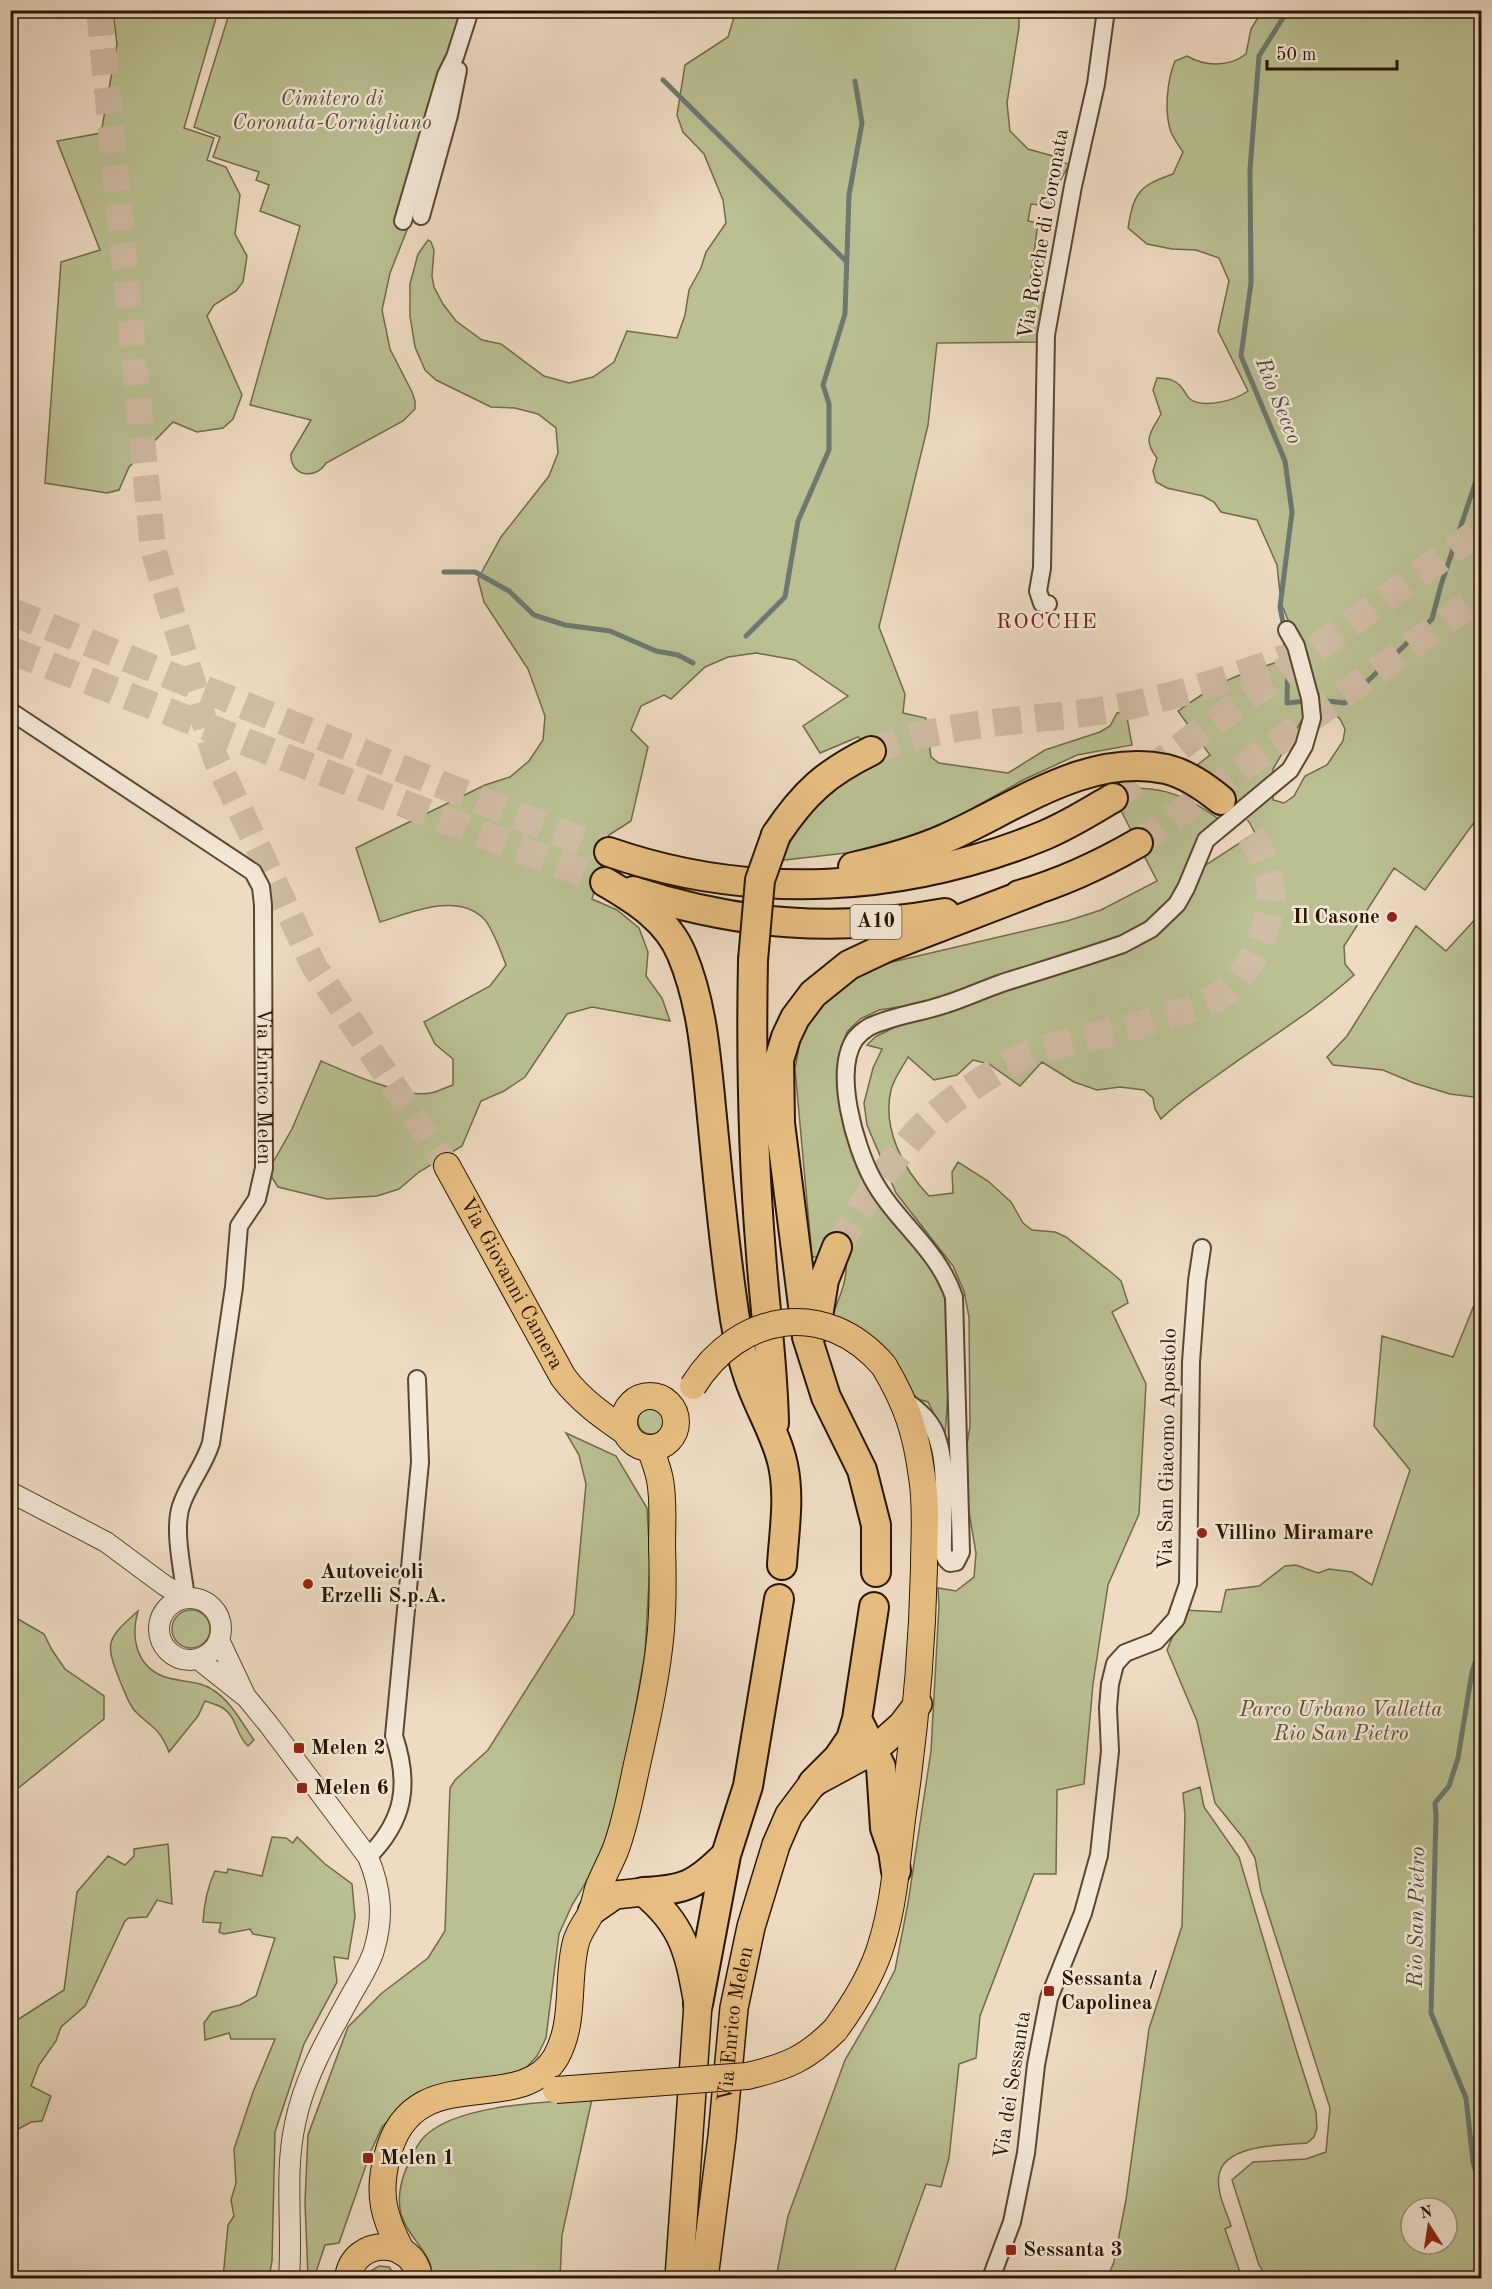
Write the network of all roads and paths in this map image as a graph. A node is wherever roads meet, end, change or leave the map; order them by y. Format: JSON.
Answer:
{"nodes":[{"id":1,"x":470,"y":10,"type":"edge"},
{"id":2,"x":1106,"y":10,"type":"edge"},
{"id":3,"x":456,"y":57,"type":"junction"},
{"id":4,"x":421,"y":216,"type":"dead end"},
{"id":5,"x":403,"y":222,"type":"dead end"},
{"id":6,"x":1048,"y":604,"type":"dead end"},
{"id":7,"x":1287,"y":630,"type":"dead end"},
{"id":8,"x":10,"y":711,"type":"edge"},
{"id":9,"x":871,"y":751,"type":"tunnel mouth"},
{"id":10,"x":1113,"y":798,"type":"tunnel mouth"},
{"id":11,"x":1221,"y":800,"type":"tunnel mouth"},
{"id":12,"x":1138,"y":843,"type":"tunnel mouth"},
{"id":13,"x":609,"y":852,"type":"tunnel mouth"},
{"id":14,"x":784,"y":885,"type":"junction"},
{"id":15,"x":1036,"y":890,"type":"junction"},
{"id":16,"x":447,"y":1166,"type":"tunnel mouth"},
{"id":17,"x":837,"y":1246,"type":"tunnel mouth"},
{"id":18,"x":1202,"y":1248,"type":"dead end"},
{"id":19,"x":814,"y":1365,"type":"junction"},
{"id":20,"x":417,"y":1379,"type":"dead end"},
{"id":21,"x":903,"y":1398,"type":"junction"},
{"id":22,"x":668,"y":1402,"type":"junction"},
{"id":23,"x":627,"y":1420,"type":"junction"},
{"id":24,"x":774,"y":1437,"type":"junction"},
{"id":25,"x":650,"y":1448,"type":"junction"},
{"id":26,"x":10,"y":1492,"type":"edge"},
{"id":27,"x":782,"y":1565,"type":"dead end"},
{"id":28,"x":141,"y":1568,"type":"junction"},
{"id":29,"x":876,"y":1572,"type":"dead end"},
{"id":30,"x":186,"y":1598,"type":"junction"},
{"id":31,"x":779,"y":1599,"type":"dead end"},
{"id":32,"x":874,"y":1606,"type":"dead end"},
{"id":33,"x":162,"y":1615,"type":"junction"},
{"id":34,"x":219,"y":1640,"type":"junction"},
{"id":35,"x":1156,"y":1641,"type":"joint"},
{"id":36,"x":198,"y":1659,"type":"junction"},
{"id":37,"x":247,"y":1698,"type":"junction"},
{"id":38,"x":918,"y":1704,"type":"junction"},
{"id":39,"x":857,"y":1719,"type":"junction"},
{"id":40,"x":874,"y":1750,"type":"junction"},
{"id":41,"x":813,"y":1783,"type":"junction"},
{"id":42,"x":726,"y":1855,"type":"junction"},
{"id":43,"x":368,"y":1857,"type":"junction"},
{"id":44,"x":896,"y":1871,"type":"junction"},
{"id":45,"x":643,"y":1892,"type":"junction"},
{"id":46,"x":592,"y":1911,"type":"junction"},
{"id":47,"x":699,"y":2004,"type":"junction"},
{"id":48,"x":515,"y":2086,"type":"junction"},
{"id":49,"x":383,"y":2210,"type":"junction"},
{"id":50,"x":368,"y":2250,"type":"junction"},
{"id":51,"x":402,"y":2252,"type":"junction"},
{"id":52,"x":289,"y":2278,"type":"edge"},
{"id":53,"x":348,"y":2278,"type":"edge"},
{"id":54,"x":418,"y":2278,"type":"edge"},
{"id":55,"x":679,"y":2278,"type":"edge"},
{"id":56,"x":704,"y":2278,"type":"edge"},
{"id":57,"x":991,"y":2278,"type":"edge"}],
"edges":[{"from":1,"to":3,"type":"street"},
{"from":2,"to":6,"type":"street","name":"Via Rocche di Coronata"},
{"from":3,"to":4,"type":"street"},
{"from":3,"to":5,"type":"street"},
{"from":7,"to":21,"type":"street"},
{"from":8,"to":30,"type":"street","name":"Via Enrico Melen"},
{"from":9,"to":24,"type":"highway","bridge":true},
{"from":10,"to":14,"type":"highway","number":"A10"},
{"from":11,"to":14,"type":"highway"},
{"from":12,"to":15,"type":"highway","number":"A10"},
{"from":13,"to":14,"type":"highway","number":"A10"},
{"from":15,"to":19,"type":"highway"},
{"from":15,"to":24,"type":"highway","number":"A10"},
{"from":16,"to":23,"type":"main road","name":"Via Giovanni Camera"},
{"from":17,"to":19,"type":"highway"},
{"from":18,"to":35,"type":"street","name":"Via San Giacomo Apostolo"},
{"from":19,"to":29,"type":"highway"},
{"from":20,"to":43,"type":"street"},
{"from":21,"to":22,"type":"main road","bridge":true},
{"from":21,"to":38,"type":"main road"},
{"from":22,"to":23,"type":"main road"},
{"from":22,"to":25,"type":"main road"},
{"from":23,"to":25,"type":"main road"},
{"from":24,"to":27,"type":"highway"},
{"from":25,"to":46,"type":"main road"},
{"from":26,"to":28,"type":"street"},
{"from":28,"to":30,"type":"street"},
{"from":28,"to":33,"type":"street"},
{"from":30,"to":33,"type":"street"},
{"from":30,"to":34,"type":"street"},
{"from":31,"to":42,"type":"highway"},
{"from":32,"to":39,"type":"highway"},
{"from":33,"to":36,"type":"street"},
{"from":34,"to":36,"type":"street"},
{"from":34,"to":37,"type":"street"},
{"from":35,"to":57,"type":"street","name":"Via dei Sessanta"},
{"from":36,"to":37,"type":"street"},
{"from":37,"to":43,"type":"street"},
{"from":38,"to":40,"type":"highway"},
{"from":38,"to":44,"type":"main road"},
{"from":39,"to":40,"type":"highway"},
{"from":39,"to":41,"type":"highway"},
{"from":40,"to":41,"type":"highway"},
{"from":40,"to":44,"type":"highway"},
{"from":41,"to":56,"type":"highway","name":"Via Enrico Melen"},
{"from":42,"to":45,"type":"highway"},
{"from":42,"to":47,"type":"highway"},
{"from":43,"to":52,"type":"street"},
{"from":44,"to":48,"type":"main road","bridge":true},
{"from":45,"to":46,"type":"highway"},
{"from":45,"to":47,"type":"highway","name":"Via Enrico Melen"},
{"from":46,"to":48,"type":"main road"},
{"from":47,"to":55,"type":"highway","name":"Via Enrico Melen"},
{"from":48,"to":49,"type":"main road"},
{"from":49,"to":50,"type":"main road"},
{"from":49,"to":51,"type":"main road"},
{"from":50,"to":51,"type":"main road"},
{"from":50,"to":53,"type":"main road"},
{"from":51,"to":54,"type":"main road"}]}
